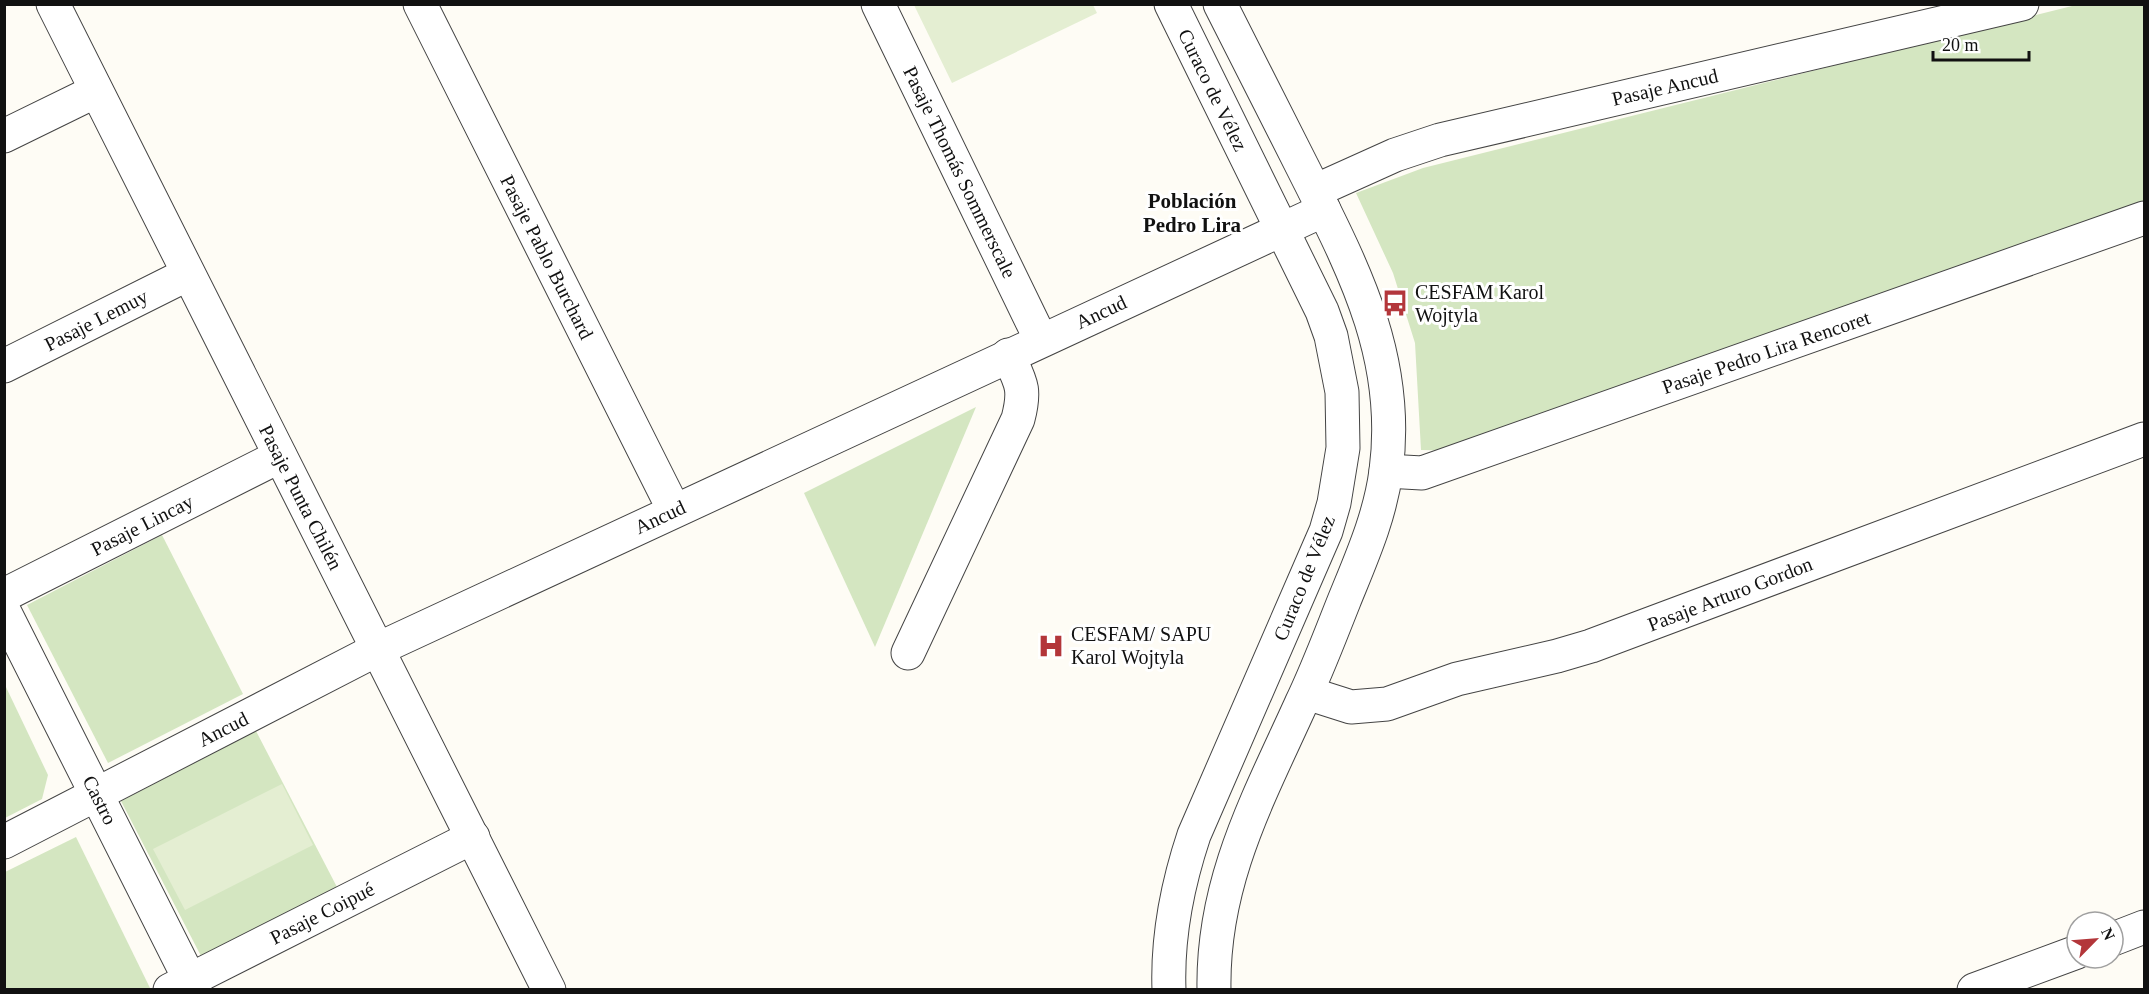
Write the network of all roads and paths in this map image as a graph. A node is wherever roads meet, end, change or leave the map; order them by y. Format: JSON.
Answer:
{"nodes":[{"id":1,"x":53,"y":4,"type":"edge"},
{"id":2,"x":420,"y":4,"type":"edge"},
{"id":3,"x":878,"y":4,"type":"edge"},
{"id":4,"x":1171,"y":4,"type":"edge"},
{"id":5,"x":1220,"y":4,"type":"edge"},
{"id":6,"x":2022,"y":4,"type":"edge"},
{"id":7,"x":96,"y":91,"type":"junction"},
{"id":8,"x":4,"y":136,"type":"edge"},
{"id":9,"x":1319,"y":201,"type":"junction"},
{"id":10,"x":2145,"y":218,"type":"edge"},
{"id":11,"x":1282,"y":228,"type":"junction"},
{"id":12,"x":188,"y":274,"type":"junction"},
{"id":13,"x":1041,"y":340,"type":"junction"},
{"id":14,"x":1008,"y":355,"type":"junction"},
{"id":15,"x":4,"y":366,"type":"edge"},
{"id":16,"x":2145,"y":438,"type":"edge"},
{"id":17,"x":280,"y":456,"type":"junction"},
{"id":18,"x":1386,"y":471,"type":"junction"},
{"id":19,"x":674,"y":510,"type":"junction"},
{"id":20,"x":4,"y":595,"type":"edge"},
{"id":21,"x":4,"y":611,"type":"edge"},
{"id":22,"x":378,"y":649,"type":"junction"},
{"id":23,"x":908,"y":653,"type":"dead end"},
{"id":24,"x":1307,"y":693,"type":"junction"},
{"id":25,"x":97,"y":795,"type":"junction"},
{"id":26,"x":473,"y":837,"type":"junction"},
{"id":27,"x":4,"y":842,"type":"edge"},
{"id":28,"x":2145,"y":927,"type":"edge"},
{"id":29,"x":2125,"y":934,"type":"edge"},
{"id":30,"x":2065,"y":956,"type":"edge"},
{"id":31,"x":185,"y":986,"type":"edge"},
{"id":32,"x":549,"y":990,"type":"edge"},
{"id":33,"x":1169,"y":990,"type":"edge"},
{"id":34,"x":1214,"y":990,"type":"edge"},
{"id":35,"x":1974,"y":990,"type":"edge"}],
"edges":[{"from":1,"to":7,"type":"street","name":"Pasaje Punta Chilén"},
{"from":2,"to":19,"type":"street","name":"Pasaje Pablo Burchard"},
{"from":3,"to":13,"type":"street","name":"Pasaje Thomás Sommerscale"},
{"from":4,"to":11,"type":"street","name":"Curaco de Vélez"},
{"from":5,"to":9,"type":"street"},
{"from":6,"to":9,"type":"street","name":"Pasaje Ancud"},
{"from":7,"to":8,"type":"street"},
{"from":7,"to":12,"type":"street","name":"Pasaje Punta Chilén"},
{"from":9,"to":11,"type":"street","name":"Ancud"},
{"from":9,"to":18,"type":"street"},
{"from":10,"to":18,"type":"street","name":"Pasaje Pedro Lira Rencoret"},
{"from":11,"to":13,"type":"street","name":"Ancud"},
{"from":11,"to":33,"type":"street","name":"Curaco de Vélez"},
{"from":12,"to":15,"type":"street","name":"Pasaje Lemuy"},
{"from":12,"to":17,"type":"street","name":"Pasaje Punta Chilén"},
{"from":13,"to":14,"type":"street","name":"Ancud"},
{"from":14,"to":19,"type":"street","name":"Ancud"},
{"from":14,"to":23,"type":"street"},
{"from":16,"to":24,"type":"street","name":"Pasaje Arturo Gordon"},
{"from":17,"to":20,"type":"street","name":"Pasaje Lincay"},
{"from":17,"to":22,"type":"street","name":"Pasaje Punta Chilén"},
{"from":18,"to":24,"type":"street"},
{"from":19,"to":22,"type":"street","name":"Ancud"},
{"from":21,"to":25,"type":"street","name":"Castro"},
{"from":22,"to":25,"type":"street","name":"Ancud"},
{"from":22,"to":26,"type":"street","name":"Pasaje Punta Chilén"},
{"from":24,"to":34,"type":"street"},
{"from":25,"to":27,"type":"street","name":"Ancud"},
{"from":25,"to":31,"type":"street","name":"Castro"},
{"from":26,"to":31,"type":"street","name":"Pasaje Coipué"},
{"from":26,"to":32,"type":"street","name":"Pasaje Punta Chilén"},
{"from":28,"to":29,"type":"street"},
{"from":30,"to":35,"type":"street"}]}
